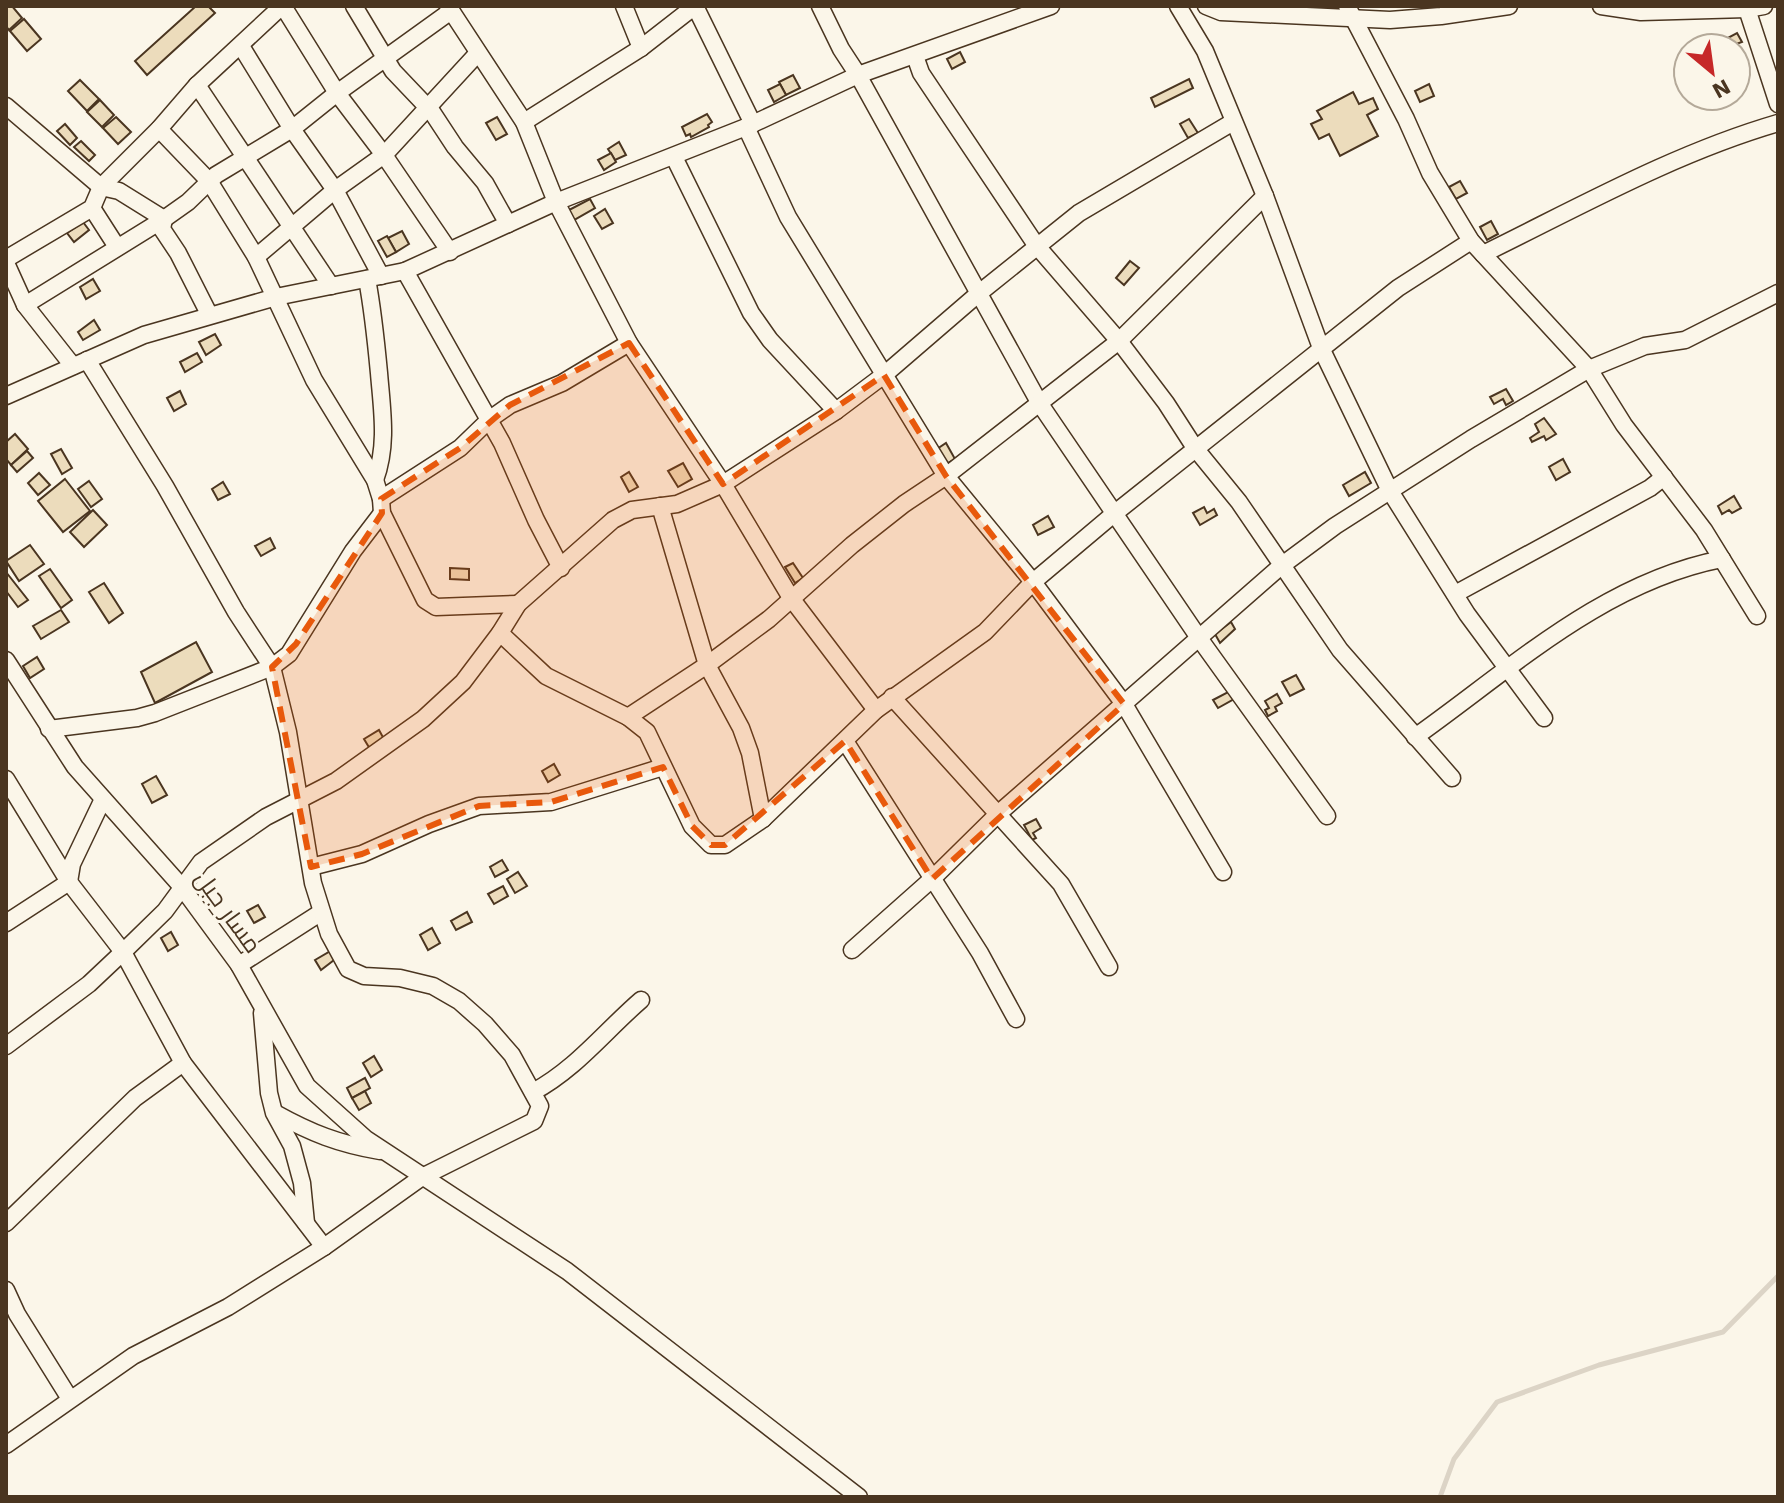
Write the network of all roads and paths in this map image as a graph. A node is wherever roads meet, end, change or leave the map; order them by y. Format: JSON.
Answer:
{"nodes":[{"id":1,"x":282,"y":6,"type":"edge"},
{"id":2,"x":354,"y":6,"type":"edge"},
{"id":3,"x":624,"y":6,"type":"edge"},
{"id":4,"x":820,"y":6,"type":"edge"},
{"id":5,"x":1034,"y":6,"type":"edge"},
{"id":6,"x":1051,"y":6,"type":"edge"},
{"id":7,"x":1178,"y":6,"type":"edge"},
{"id":8,"x":1206,"y":6,"type":"edge"},
{"id":9,"x":1509,"y":6,"type":"edge"},
{"id":10,"x":1601,"y":6,"type":"edge"},
{"id":11,"x":449,"y":8,"type":"edge"},
{"id":12,"x":1726,"y":8,"type":"edge"},
{"id":13,"x":1756,"y":8,"type":"edge"},
{"id":14,"x":1350,"y":11,"type":"edge"},
{"id":15,"x":1394,"y":13,"type":"edge"},
{"id":16,"x":1015,"y":17,"type":"junction"},
{"id":17,"x":241,"y":46,"type":"junction"},
{"id":18,"x":641,"y":48,"type":"junction"},
{"id":19,"x":477,"y":54,"type":"junction"},
{"id":20,"x":915,"y":56,"type":"junction"},
{"id":21,"x":386,"y":58,"type":"junction"},
{"id":22,"x":858,"y":75,"type":"junction"},
{"id":23,"x":197,"y":85,"type":"junction"},
{"id":24,"x":337,"y":93,"type":"junction"},
{"id":25,"x":1778,"y":104,"type":"edge"},
{"id":26,"x":6,"y":106,"type":"edge"},
{"id":27,"x":426,"y":107,"type":"junction"},
{"id":28,"x":524,"y":122,"type":"junction"},
{"id":29,"x":1233,"y":122,"type":"junction"},
{"id":30,"x":1778,"y":123,"type":"edge"},
{"id":31,"x":749,"y":126,"type":"junction"},
{"id":32,"x":159,"y":129,"type":"junction"},
{"id":33,"x":292,"y":129,"type":"junction"},
{"id":34,"x":384,"y":155,"type":"junction"},
{"id":35,"x":245,"y":157,"type":"junction"},
{"id":36,"x":674,"y":157,"type":"junction"},
{"id":37,"x":209,"y":181,"type":"junction"},
{"id":38,"x":101,"y":187,"type":"junction"},
{"id":39,"x":335,"y":190,"type":"junction"},
{"id":40,"x":1265,"y":196,"type":"junction"},
{"id":41,"x":556,"y":202,"type":"junction"},
{"id":42,"x":92,"y":208,"type":"junction"},
{"id":43,"x":164,"y":219,"type":"junction"},
{"id":44,"x":508,"y":224,"type":"junction"},
{"id":45,"x":291,"y":229,"type":"junction"},
{"id":46,"x":1036,"y":245,"type":"junction"},
{"id":47,"x":117,"y":247,"type":"junction"},
{"id":48,"x":1477,"y":247,"type":"junction"},
{"id":49,"x":450,"y":252,"type":"junction"},
{"id":50,"x":256,"y":257,"type":"junction"},
{"id":51,"x":6,"y":261,"type":"edge"},
{"id":52,"x":405,"y":271,"type":"junction"},
{"id":53,"x":374,"y":278,"type":"junction"},
{"id":54,"x":331,"y":286,"type":"junction"},
{"id":55,"x":1778,"y":293,"type":"edge"},
{"id":56,"x":978,"y":294,"type":"junction"},
{"id":57,"x":276,"y":297,"type":"junction"},
{"id":58,"x":25,"y":305,"type":"junction"},
{"id":59,"x":209,"y":314,"type":"junction"},
{"id":60,"x":1119,"y":341,"type":"junction"},
{"id":61,"x":629,"y":343,"type":"junction"},
{"id":62,"x":1321,"y":348,"type":"junction"},
{"id":63,"x":80,"y":363,"type":"junction"},
{"id":64,"x":1589,"y":369,"type":"junction"},
{"id":65,"x":884,"y":375,"type":"junction"},
{"id":66,"x":6,"y":396,"type":"edge"},
{"id":67,"x":1040,"y":404,"type":"junction"},
{"id":68,"x":836,"y":411,"type":"junction"},
{"id":69,"x":490,"y":419,"type":"junction"},
{"id":70,"x":1195,"y":448,"type":"junction"},
{"id":71,"x":946,"y":476,"type":"junction"},
{"id":72,"x":1664,"y":477,"type":"junction"},
{"id":73,"x":375,"y":480,"type":"junction"},
{"id":74,"x":723,"y":484,"type":"junction"},
{"id":75,"x":1390,"y":491,"type":"junction"},
{"id":76,"x":382,"y":506,"type":"junction"},
{"id":77,"x":660,"y":506,"type":"junction"},
{"id":78,"x":1115,"y":513,"type":"junction"},
{"id":79,"x":1722,"y":559,"type":"junction"},
{"id":80,"x":1281,"y":566,"type":"junction"},
{"id":81,"x":561,"y":568,"type":"junction"},
{"id":82,"x":1033,"y":582,"type":"junction"},
{"id":83,"x":1455,"y":594,"type":"junction"},
{"id":84,"x":791,"y":598,"type":"junction"},
{"id":85,"x":518,"y":604,"type":"junction"},
{"id":86,"x":1757,"y":616,"type":"dead end"},
{"id":87,"x":500,"y":633,"type":"junction"},
{"id":88,"x":1199,"y":638,"type":"junction"},
{"id":89,"x":6,"y":661,"type":"edge"},
{"id":90,"x":707,"y":665,"type":"junction"},
{"id":91,"x":272,"y":667,"type":"junction"},
{"id":92,"x":1508,"y":669,"type":"junction"},
{"id":93,"x":892,"y":697,"type":"junction"},
{"id":94,"x":1124,"y":704,"type":"junction"},
{"id":95,"x":876,"y":710,"type":"junction"},
{"id":96,"x":628,"y":717,"type":"junction"},
{"id":97,"x":1544,"y":718,"type":"dead end"},
{"id":98,"x":49,"y":729,"type":"junction"},
{"id":99,"x":1415,"y":737,"type":"junction"},
{"id":100,"x":845,"y":741,"type":"junction"},
{"id":101,"x":663,"y":767,"type":"junction"},
{"id":102,"x":1452,"y":778,"type":"dead end"},
{"id":103,"x":6,"y":779,"type":"edge"},
{"id":104,"x":103,"y":799,"type":"junction"},
{"id":105,"x":298,"y":801,"type":"junction"},
{"id":106,"x":999,"y":813,"type":"junction"},
{"id":107,"x":1327,"y":816,"type":"dead end"},
{"id":108,"x":763,"y":819,"type":"junction"},
{"id":109,"x":311,"y":867,"type":"junction"},
{"id":110,"x":1223,"y":872,"type":"dead end"},
{"id":111,"x":932,"y":879,"type":"junction"},
{"id":112,"x":69,"y":882,"type":"junction"},
{"id":113,"x":181,"y":886,"type":"junction"},
{"id":114,"x":320,"y":913,"type":"junction"},
{"id":115,"x":6,"y":923,"type":"edge"},
{"id":116,"x":852,"y":950,"type":"dead end"},
{"id":117,"x":123,"y":952,"type":"junction"},
{"id":118,"x":239,"y":965,"type":"junction"},
{"id":119,"x":1109,"y":967,"type":"dead end"},
{"id":120,"x":641,"y":1000,"type":"dead end"},
{"id":121,"x":261,"y":1008,"type":"junction"},
{"id":122,"x":1016,"y":1019,"type":"dead end"},
{"id":123,"x":6,"y":1046,"type":"edge"},
{"id":124,"x":183,"y":1063,"type":"junction"},
{"id":125,"x":533,"y":1092,"type":"junction"},
{"id":126,"x":274,"y":1113,"type":"junction"},
{"id":127,"x":385,"y":1152,"type":"junction"},
{"id":128,"x":422,"y":1177,"type":"junction"},
{"id":129,"x":6,"y":1223,"type":"edge"},
{"id":130,"x":306,"y":1224,"type":"junction"},
{"id":131,"x":324,"y":1247,"type":"junction"},
{"id":132,"x":6,"y":1290,"type":"edge"},
{"id":133,"x":70,"y":1399,"type":"junction"},
{"id":134,"x":6,"y":1444,"type":"edge"},
{"id":135,"x":859,"y":1497,"type":"edge"}],
"edges":[{"from":1,"to":17,"type":"street"},
{"from":1,"to":24,"type":"street"},
{"from":2,"to":21,"type":"street"},
{"from":3,"to":18,"type":"street"},
{"from":4,"to":22,"type":"street"},
{"from":5,"to":16,"type":"street"},
{"from":6,"to":16,"type":"street"},
{"from":7,"to":29,"type":"street"},
{"from":8,"to":14,"type":"street"},
{"from":9,"to":15,"type":"street"},
{"from":10,"to":12,"type":"street"},
{"from":11,"to":19,"type":"street"},
{"from":11,"to":21,"type":"street"},
{"from":12,"to":13,"type":"street"},
{"from":13,"to":25,"type":"street"},
{"from":14,"to":15,"type":"street"},
{"from":14,"to":48,"type":"street"},
{"from":16,"to":20,"type":"street"},
{"from":17,"to":23,"type":"street"},
{"from":17,"to":33,"type":"street"},
{"from":18,"to":28,"type":"street"},
{"from":18,"to":31,"type":"street"},
{"from":19,"to":27,"type":"street"},
{"from":19,"to":28,"type":"street"},
{"from":20,"to":22,"type":"street"},
{"from":20,"to":46,"type":"street"},
{"from":21,"to":24,"type":"street"},
{"from":21,"to":27,"type":"street"},
{"from":22,"to":31,"type":"street"},
{"from":22,"to":56,"type":"street"},
{"from":23,"to":32,"type":"street"},
{"from":23,"to":35,"type":"street"},
{"from":24,"to":33,"type":"street"},
{"from":24,"to":34,"type":"street"},
{"from":26,"to":38,"type":"street"},
{"from":27,"to":34,"type":"street"},
{"from":27,"to":44,"type":"street"},
{"from":28,"to":41,"type":"street"},
{"from":29,"to":40,"type":"street"},
{"from":29,"to":46,"type":"street"},
{"from":30,"to":48,"type":"street"},
{"from":31,"to":36,"type":"street"},
{"from":31,"to":65,"type":"street"},
{"from":32,"to":37,"type":"street"},
{"from":32,"to":38,"type":"street"},
{"from":33,"to":35,"type":"street"},
{"from":33,"to":39,"type":"street"},
{"from":34,"to":39,"type":"street"},
{"from":34,"to":49,"type":"street"},
{"from":35,"to":37,"type":"street"},
{"from":35,"to":45,"type":"street"},
{"from":36,"to":41,"type":"street"},
{"from":36,"to":68,"type":"street"},
{"from":37,"to":43,"type":"street"},
{"from":37,"to":50,"type":"street"},
{"from":38,"to":42,"type":"street"},
{"from":38,"to":43,"type":"street"},
{"from":39,"to":45,"type":"street"},
{"from":39,"to":53,"type":"street"},
{"from":40,"to":60,"type":"street"},
{"from":40,"to":62,"type":"street"},
{"from":41,"to":44,"type":"street"},
{"from":41,"to":61,"type":"street"},
{"from":42,"to":47,"type":"street"},
{"from":42,"to":51,"type":"street"},
{"from":43,"to":47,"type":"street"},
{"from":43,"to":59,"type":"street"},
{"from":44,"to":49,"type":"street"},
{"from":45,"to":50,"type":"street"},
{"from":45,"to":54,"type":"street"},
{"from":46,"to":56,"type":"street"},
{"from":46,"to":60,"type":"street"},
{"from":47,"to":58,"type":"street"},
{"from":48,"to":62,"type":"street"},
{"from":48,"to":64,"type":"street"},
{"from":49,"to":52,"type":"street"},
{"from":50,"to":57,"type":"street"},
{"from":51,"to":58,"type":"street"},
{"from":52,"to":53,"type":"street"},
{"from":52,"to":69,"type":"street"},
{"from":53,"to":54,"type":"street"},
{"from":53,"to":73,"type":"street"},
{"from":54,"to":57,"type":"street"},
{"from":55,"to":64,"type":"street"},
{"from":56,"to":65,"type":"street"},
{"from":56,"to":67,"type":"street"},
{"from":57,"to":59,"type":"street"},
{"from":57,"to":73,"type":"street"},
{"from":58,"to":63,"type":"street"},
{"from":59,"to":63,"type":"street"},
{"from":60,"to":67,"type":"street"},
{"from":60,"to":70,"type":"street"},
{"from":61,"to":69,"type":"street"},
{"from":61,"to":74,"type":"street"},
{"from":62,"to":70,"type":"street"},
{"from":62,"to":75,"type":"street"},
{"from":63,"to":66,"type":"street"},
{"from":63,"to":91,"type":"street"},
{"from":64,"to":72,"type":"street"},
{"from":64,"to":75,"type":"street"},
{"from":65,"to":68,"type":"street"},
{"from":65,"to":71,"type":"street"},
{"from":67,"to":71,"type":"street"},
{"from":67,"to":78,"type":"street"},
{"from":68,"to":74,"type":"street"},
{"from":69,"to":76,"type":"street"},
{"from":69,"to":81,"type":"street"},
{"from":70,"to":78,"type":"street"},
{"from":70,"to":80,"type":"street"},
{"from":71,"to":82,"type":"street"},
{"from":71,"to":84,"type":"street"},
{"from":72,"to":79,"type":"street"},
{"from":72,"to":83,"type":"street"},
{"from":73,"to":76,"type":"street"},
{"from":74,"to":77,"type":"street"},
{"from":74,"to":84,"type":"street"},
{"from":75,"to":80,"type":"street"},
{"from":75,"to":83,"type":"street"},
{"from":76,"to":85,"type":"street"},
{"from":76,"to":91,"type":"street"},
{"from":77,"to":81,"type":"street"},
{"from":77,"to":90,"type":"street"},
{"from":78,"to":82,"type":"street"},
{"from":78,"to":88,"type":"street"},
{"from":79,"to":86,"type":"street"},
{"from":79,"to":92,"type":"street"},
{"from":80,"to":88,"type":"street"},
{"from":80,"to":99,"type":"street"},
{"from":81,"to":85,"type":"street"},
{"from":82,"to":93,"type":"street"},
{"from":82,"to":94,"type":"street"},
{"from":83,"to":92,"type":"street"},
{"from":84,"to":90,"type":"street"},
{"from":84,"to":95,"type":"street"},
{"from":85,"to":87,"type":"street"},
{"from":87,"to":96,"type":"street"},
{"from":87,"to":105,"type":"street"},
{"from":88,"to":94,"type":"street"},
{"from":88,"to":107,"type":"street"},
{"from":89,"to":98,"type":"street","name":"مسار جبل"},
{"from":90,"to":96,"type":"street"},
{"from":90,"to":108,"type":"street"},
{"from":91,"to":98,"type":"street"},
{"from":91,"to":105,"type":"street"},
{"from":92,"to":97,"type":"street"},
{"from":92,"to":99,"type":"street"},
{"from":93,"to":95,"type":"street"},
{"from":93,"to":106,"type":"street"},
{"from":94,"to":106,"type":"street"},
{"from":94,"to":110,"type":"street"},
{"from":95,"to":100,"type":"street"},
{"from":96,"to":101,"type":"street"},
{"from":98,"to":104,"type":"street","name":"مسار جبل"},
{"from":99,"to":102,"type":"street"},
{"from":100,"to":108,"type":"street"},
{"from":100,"to":111,"type":"street"},
{"from":101,"to":108,"type":"street"},
{"from":101,"to":109,"type":"street"},
{"from":103,"to":112,"type":"street"},
{"from":104,"to":112,"type":"street"},
{"from":104,"to":113,"type":"street","name":"مسار جبل"},
{"from":105,"to":109,"type":"street"},
{"from":105,"to":113,"type":"street"},
{"from":106,"to":111,"type":"street"},
{"from":106,"to":119,"type":"street"},
{"from":109,"to":114,"type":"street"},
{"from":111,"to":116,"type":"street"},
{"from":111,"to":122,"type":"street"},
{"from":112,"to":115,"type":"street"},
{"from":112,"to":117,"type":"street"},
{"from":113,"to":117,"type":"street"},
{"from":113,"to":118,"type":"street","name":"مسار جبل"},
{"from":114,"to":118,"type":"street"},
{"from":114,"to":125,"type":"street"},
{"from":117,"to":123,"type":"street"},
{"from":117,"to":124,"type":"street"},
{"from":118,"to":121,"type":"street","name":"مسار جبل"},
{"from":120,"to":125,"type":"street"},
{"from":121,"to":126,"type":"street"},
{"from":121,"to":127,"type":"street","name":"مسار جبل"},
{"from":124,"to":129,"type":"street"},
{"from":124,"to":130,"type":"street"},
{"from":125,"to":128,"type":"street"},
{"from":126,"to":127,"type":"street"},
{"from":126,"to":130,"type":"street"},
{"from":127,"to":128,"type":"street","name":"مسار جبل"},
{"from":128,"to":131,"type":"street"},
{"from":128,"to":135,"type":"street","name":"مسار جبل"},
{"from":130,"to":131,"type":"street"},
{"from":131,"to":133,"type":"street"},
{"from":132,"to":133,"type":"street"},
{"from":133,"to":134,"type":"street"}]}
